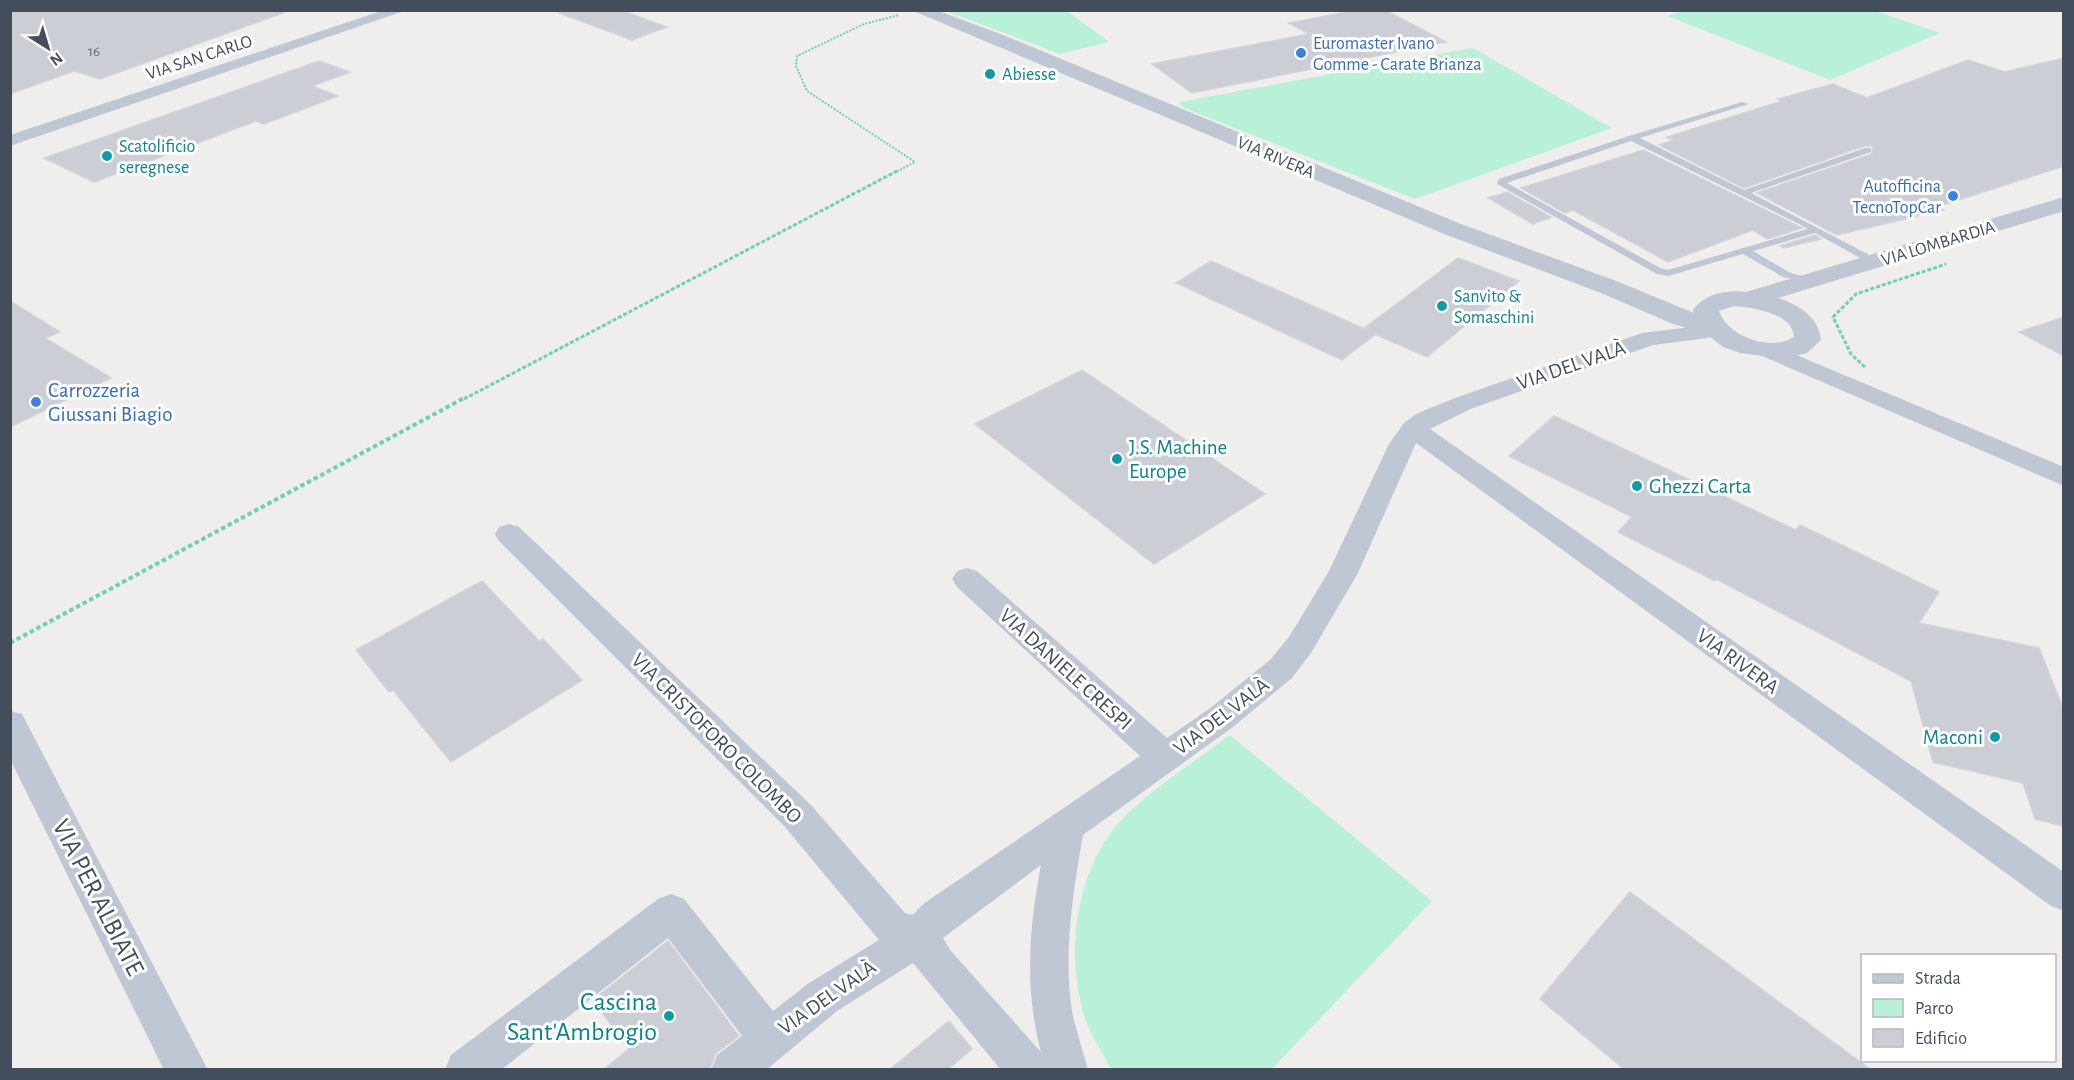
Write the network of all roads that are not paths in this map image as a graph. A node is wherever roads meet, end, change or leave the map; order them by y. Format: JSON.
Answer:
{"nodes":[{"id":1,"x":400,"y":10,"type":"edge"},
{"id":2,"x":912,"y":12,"type":"edge"},
{"id":3,"x":1745,"y":104,"type":"dead end"},
{"id":4,"x":1632,"y":138,"type":"junction"},
{"id":5,"x":10,"y":141,"type":"edge"},
{"id":6,"x":1868,"y":150,"type":"dead end"},
{"id":7,"x":1743,"y":193,"type":"junction"},
{"id":8,"x":2064,"y":204,"type":"edge"},
{"id":9,"x":1815,"y":230,"type":"junction"},
{"id":10,"x":1745,"y":251,"type":"junction"},
{"id":11,"x":1875,"y":262,"type":"junction"},
{"id":12,"x":1812,"y":282,"type":"junction"},
{"id":13,"x":1749,"y":299,"type":"junction"},
{"id":14,"x":1641,"y":301,"type":"junction"},
{"id":15,"x":1713,"y":321,"type":"junction"},
{"id":16,"x":1805,"y":331,"type":"junction"},
{"id":17,"x":1650,"y":338,"type":"junction"},
{"id":18,"x":1770,"y":351,"type":"junction"},
{"id":19,"x":1859,"y":378,"type":"junction"},
{"id":20,"x":1413,"y":429,"type":"junction"},
{"id":21,"x":2064,"y":477,"type":"edge"},
{"id":22,"x":509,"y":534,"type":"dead end"},
{"id":23,"x":967,"y":579,"type":"dead end"},
{"id":24,"x":10,"y":724,"type":"edge"},
{"id":25,"x":1166,"y":758,"type":"junction"},
{"id":26,"x":1066,"y":828,"type":"junction"},
{"id":27,"x":2064,"y":894,"type":"edge"},
{"id":28,"x":923,"y":936,"type":"junction"},
{"id":29,"x":770,"y":1038,"type":"junction"},
{"id":30,"x":187,"y":1070,"type":"edge"},
{"id":31,"x":466,"y":1070,"type":"edge"},
{"id":32,"x":732,"y":1070,"type":"edge"},
{"id":33,"x":1029,"y":1070,"type":"edge"},
{"id":34,"x":1067,"y":1070,"type":"edge"}],
"edges":[{"from":1,"to":5,"type":"street","name":"VIA SAN CARLO"},
{"from":2,"to":14,"type":"street","name":"VIA RIVERA"},
{"from":3,"to":4,"type":"lane"},
{"from":4,"to":7,"type":"lane"},
{"from":4,"to":10,"type":"lane"},
{"from":6,"to":7,"type":"lane"},
{"from":7,"to":9,"type":"lane"},
{"from":8,"to":11,"type":"street","name":"VIA LOMBARDIA"},
{"from":9,"to":10,"type":"lane"},
{"from":9,"to":11,"type":"lane"},
{"from":10,"to":12,"type":"lane"},
{"from":11,"to":12,"type":"street","name":"VIA LOMBARDIA"},
{"from":12,"to":13,"type":"street","name":"VIA LOMBARDIA"},
{"from":12,"to":16,"type":"street"},
{"from":13,"to":15,"type":"street"},
{"from":13,"to":16,"type":"street"},
{"from":14,"to":15,"type":"street","name":"VIA RIVERA"},
{"from":14,"to":17,"type":"street","name":"VIA DEL VALÀ"},
{"from":15,"to":17,"type":"street","name":"VIA DEL VALÀ"},
{"from":15,"to":18,"type":"street"},
{"from":16,"to":18,"type":"street"},
{"from":16,"to":19,"type":"street"},
{"from":17,"to":20,"type":"street","name":"VIA DEL VALÀ"},
{"from":18,"to":19,"type":"street"},
{"from":19,"to":21,"type":"street"},
{"from":20,"to":25,"type":"street","name":"VIA DEL VALÀ"},
{"from":20,"to":27,"type":"street","name":"VIA RIVERA"},
{"from":22,"to":28,"type":"street","name":"VIA CRISTOFORO COLOMBO"},
{"from":23,"to":25,"type":"street","name":"VIA DANIELE CRESPI"},
{"from":24,"to":30,"type":"street","name":"VIA PER ALBIATE"},
{"from":25,"to":26,"type":"street","name":"VIA DEL VALÀ"},
{"from":26,"to":28,"type":"street","name":"VIA DEL VALÀ"},
{"from":26,"to":34,"type":"street"},
{"from":28,"to":29,"type":"street","name":"VIA DEL VALÀ"},
{"from":28,"to":33,"type":"street"},
{"from":29,"to":31,"type":"street"},
{"from":29,"to":32,"type":"street","name":"VIA DEL VALÀ"}]}
